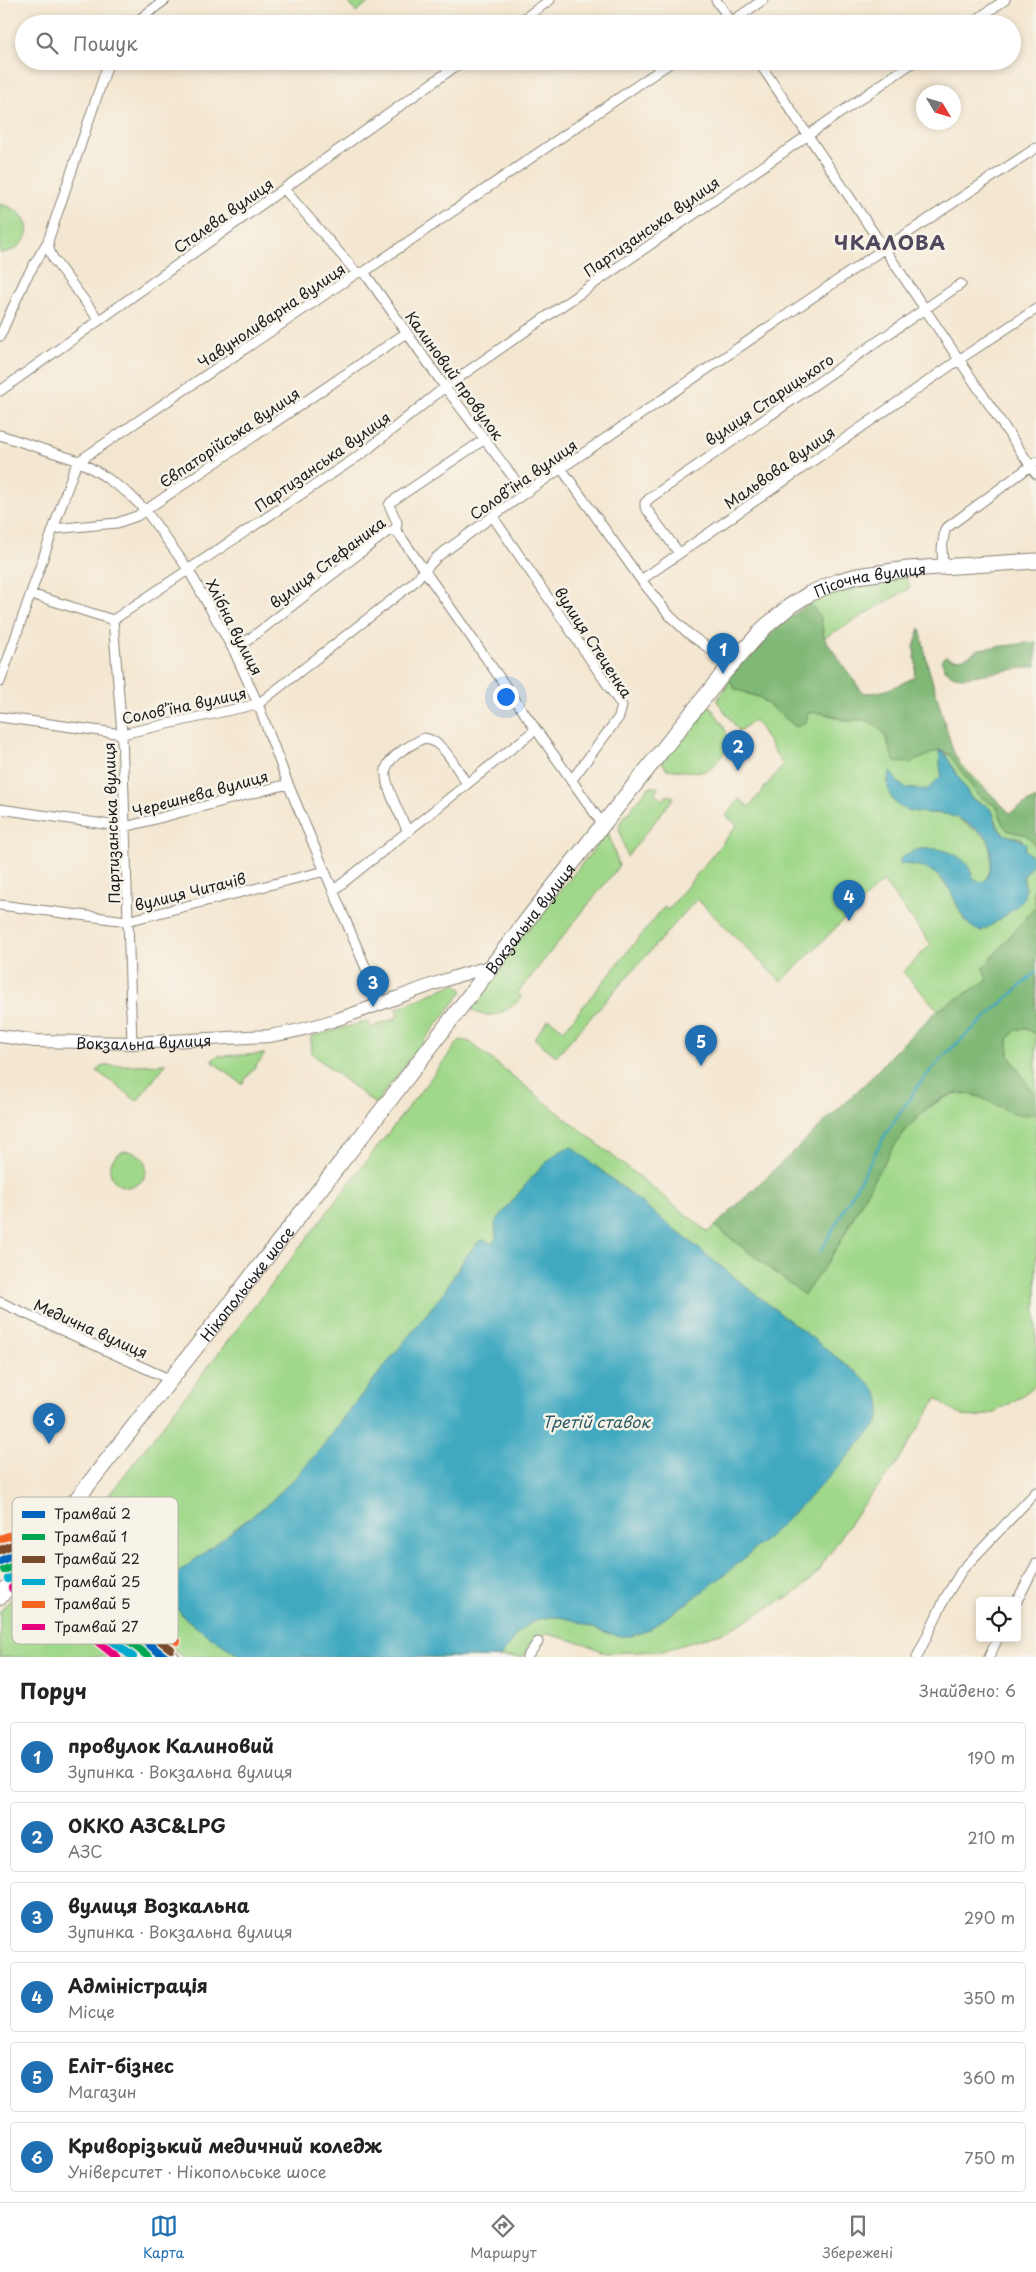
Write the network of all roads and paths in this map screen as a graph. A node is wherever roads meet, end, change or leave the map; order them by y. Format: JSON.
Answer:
{"nodes":[{"id":1,"x":550,"y":0,"type":"edge"},
{"id":2,"x":716,"y":0,"type":"edge"},
{"id":3,"x":763,"y":0,"type":"edge"},
{"id":4,"x":1005,"y":0,"type":"edge"},
{"id":5,"x":162,"y":1,"type":"edge"},
{"id":6,"x":144,"y":15,"type":"edge"},
{"id":7,"x":529,"y":15,"type":"edge"},
{"id":8,"x":726,"y":15,"type":"edge"},
{"id":9,"x":742,"y":15,"type":"edge"},
{"id":10,"x":983,"y":15,"type":"edge"},
{"id":11,"x":105,"y":70,"type":"edge"},
{"id":12,"x":450,"y":70,"type":"edge"},
{"id":13,"x":660,"y":70,"type":"edge"},
{"id":14,"x":764,"y":70,"type":"edge"},
{"id":15,"x":902,"y":70,"type":"edge"},
{"id":16,"x":807,"y":134,"type":"junction"},
{"id":17,"x":1036,"y":148,"type":"edge"},
{"id":18,"x":284,"y":189,"type":"junction"},
{"id":19,"x":48,"y":241,"type":"junction"},
{"id":20,"x":885,"y":248,"type":"junction"},
{"id":21,"x":361,"y":273,"type":"junction"},
{"id":22,"x":960,"y":284,"type":"dead end"},
{"id":23,"x":1036,"y":308,"type":"edge"},
{"id":24,"x":925,"y":309,"type":"junction"},
{"id":25,"x":99,"y":320,"type":"junction"},
{"id":26,"x":406,"y":333,"type":"junction"},
{"id":27,"x":0,"y":336,"type":"edge"},
{"id":28,"x":960,"y":359,"type":"junction"},
{"id":29,"x":445,"y":387,"type":"junction"},
{"id":30,"x":0,"y":391,"type":"edge"},
{"id":31,"x":0,"y":434,"type":"edge"},
{"id":32,"x":485,"y":439,"type":"junction"},
{"id":33,"x":79,"y":461,"type":"junction"},
{"id":34,"x":1034,"y":467,"type":"edge"},
{"id":35,"x":561,"y":468,"type":"junction"},
{"id":36,"x":525,"y":493,"type":"junction"},
{"id":37,"x":146,"y":511,"type":"junction"},
{"id":38,"x":493,"y":517,"type":"junction"},
{"id":39,"x":53,"y":529,"type":"junction"},
{"id":40,"x":396,"y":530,"type":"junction"},
{"id":41,"x":679,"y":553,"type":"junction"},
{"id":42,"x":1036,"y":562,"type":"edge"},
{"id":43,"x":943,"y":567,"type":"junction"},
{"id":44,"x":188,"y":569,"type":"junction"},
{"id":45,"x":424,"y":570,"type":"junction"},
{"id":46,"x":642,"y":580,"type":"junction"},
{"id":47,"x":31,"y":594,"type":"junction"},
{"id":48,"x":113,"y":620,"type":"junction"},
{"id":49,"x":234,"y":651,"type":"junction"},
{"id":50,"x":731,"y":664,"type":"junction"},
{"id":51,"x":0,"y":682,"type":"edge"},
{"id":52,"x":258,"y":704,"type":"junction"},
{"id":53,"x":0,"y":717,"type":"edge"},
{"id":54,"x":535,"y":730,"type":"junction"},
{"id":55,"x":122,"y":734,"type":"junction"},
{"id":56,"x":571,"y":781,"type":"junction"},
{"id":57,"x":288,"y":784,"type":"junction"},
{"id":58,"x":467,"y":784,"type":"junction"},
{"id":59,"x":0,"y":809,"type":"edge"},
{"id":60,"x":603,"y":825,"type":"junction"},
{"id":61,"x":125,"y":828,"type":"junction"},
{"id":62,"x":408,"y":832,"type":"junction"},
{"id":63,"x":325,"y":871,"type":"junction"},
{"id":64,"x":334,"y":890,"type":"junction"},
{"id":65,"x":0,"y":905,"type":"edge"},
{"id":66,"x":127,"y":921,"type":"junction"},
{"id":67,"x":490,"y":967,"type":"junction"},
{"id":68,"x":381,"y":1004,"type":"junction"},
{"id":69,"x":0,"y":1036,"type":"edge"},
{"id":70,"x":132,"y":1043,"type":"junction"},
{"id":71,"x":0,"y":1302,"type":"edge"},
{"id":72,"x":170,"y":1380,"type":"junction"},
{"id":73,"x":1036,"y":1492,"type":"edge"},
{"id":74,"x":79,"y":1497,"type":"edge"},
{"id":75,"x":1036,"y":1564,"type":"edge"},
{"id":76,"x":12,"y":1582,"type":"edge"},
{"id":77,"x":0,"y":1597,"type":"edge"},
{"id":78,"x":1019,"y":1597,"type":"edge"},
{"id":79,"x":538,"y":1642,"type":"dead end"},
{"id":80,"x":996,"y":1642,"type":"edge"},
{"id":81,"x":138,"y":1644,"type":"edge"},
{"id":82,"x":155,"y":1644,"type":"edge"},
{"id":83,"x":153,"y":1657,"type":"edge"},
{"id":84,"x":173,"y":1657,"type":"edge"},
{"id":85,"x":527,"y":1657,"type":"edge"},
{"id":86,"x":917,"y":1657,"type":"edge"},
{"id":87,"x":989,"y":1657,"type":"edge"}],
"edges":[{"from":1,"to":7,"type":"street"},
{"from":2,"to":8,"type":"street"},
{"from":3,"to":9,"type":"street"},
{"from":4,"to":10,"type":"street"},
{"from":5,"to":6,"type":"street"},
{"from":11,"to":19,"type":"street"},
{"from":12,"to":18,"type":"street","name":"Сталева вулиця"},
{"from":13,"to":21,"type":"street","name":"Чавуноливарна вулиця"},
{"from":14,"to":16,"type":"street"},
{"from":15,"to":16,"type":"street","name":"Партизанська вулиця"},
{"from":16,"to":20,"type":"street"},
{"from":16,"to":29,"type":"street","name":"Партизанська вулиця"},
{"from":17,"to":20,"type":"street","name":"Соловʼїна вулиця"},
{"from":18,"to":21,"type":"street","name":"Калиновий провулок"},
{"from":18,"to":25,"type":"street","name":"Сталева вулиця"},
{"from":19,"to":25,"type":"street"},
{"from":19,"to":27,"type":"street"},
{"from":20,"to":24,"type":"street"},
{"from":20,"to":35,"type":"street","name":"Соловʼїна вулиця"},
{"from":21,"to":26,"type":"street","name":"Калиновий провулок"},
{"from":21,"to":33,"type":"street","name":"Чавуноливарна вулиця"},
{"from":22,"to":24,"type":"street","name":"вулиця Старицького"},
{"from":23,"to":28,"type":"street","name":"Мальвова вулиця"},
{"from":24,"to":28,"type":"street"},
{"from":24,"to":41,"type":"street","name":"вулиця Старицького"},
{"from":25,"to":30,"type":"street","name":"Сталева вулиця"},
{"from":26,"to":29,"type":"street","name":"Калиновий провулок"},
{"from":26,"to":37,"type":"street","name":"Євпаторійська вулиця"},
{"from":28,"to":34,"type":"street"},
{"from":28,"to":41,"type":"street","name":"Мальвова вулиця"},
{"from":29,"to":32,"type":"street","name":"Калиновий провулок"},
{"from":29,"to":44,"type":"street","name":"Партизанська вулиця"},
{"from":31,"to":33,"type":"street","name":"Хлібна вулиця"},
{"from":32,"to":36,"type":"street","name":"Калиновий провулок"},
{"from":32,"to":40,"type":"street","name":"вулиця Стефаника"},
{"from":33,"to":37,"type":"street","name":"Хлібна вулиця"},
{"from":33,"to":39,"type":"street"},
{"from":34,"to":43,"type":"street"},
{"from":35,"to":36,"type":"street","name":"Соловʼїна вулиця"},
{"from":35,"to":46,"type":"street"},
{"from":36,"to":38,"type":"street","name":"Соловʼїна вулиця"},
{"from":37,"to":39,"type":"street","name":"Євпаторійська вулиця"},
{"from":37,"to":44,"type":"street","name":"Хлібна вулиця"},
{"from":38,"to":45,"type":"street","name":"Соловʼїна вулиця"},
{"from":38,"to":56,"type":"street","name":"вулиця Стеценка"},
{"from":39,"to":47,"type":"street"},
{"from":40,"to":45,"type":"street"},
{"from":40,"to":49,"type":"street","name":"вулиця Стефаника"},
{"from":41,"to":46,"type":"street","name":"Мальвова вулиця"},
{"from":42,"to":43,"type":"main road","name":"Пісочна вулиця"},
{"from":43,"to":50,"type":"main road","name":"Пісочна вулиця"},
{"from":44,"to":48,"type":"street","name":"Партизанська вулиця"},
{"from":44,"to":49,"type":"street","name":"Хлібна вулиця"},
{"from":45,"to":52,"type":"street","name":"Соловʼїна вулиця"},
{"from":45,"to":54,"type":"street"},
{"from":46,"to":50,"type":"street"},
{"from":47,"to":48,"type":"street"},
{"from":47,"to":51,"type":"street"},
{"from":48,"to":55,"type":"street","name":"Партизанська вулиця"},
{"from":49,"to":52,"type":"street","name":"Хлібна вулиця"},
{"from":50,"to":60,"type":"main road","name":"Вокзальна вулиця"},
{"from":52,"to":55,"type":"street","name":"Соловʼїна вулиця"},
{"from":52,"to":57,"type":"street","name":"Хлібна вулиця"},
{"from":53,"to":55,"type":"street","name":"Соловʼїна вулиця"},
{"from":54,"to":56,"type":"street"},
{"from":54,"to":58,"type":"street"},
{"from":55,"to":61,"type":"street","name":"Партизанська вулиця"},
{"from":56,"to":60,"type":"street"},
{"from":57,"to":61,"type":"street","name":"Черешнева вулиця"},
{"from":57,"to":63,"type":"street","name":"Хлібна вулиця"},
{"from":58,"to":62,"type":"street"},
{"from":58,"to":62,"type":"street"},
{"from":59,"to":61,"type":"street","name":"Черешнева вулиця"},
{"from":60,"to":67,"type":"main road","name":"Вокзальна вулиця"},
{"from":61,"to":66,"type":"street","name":"Партизанська вулиця"},
{"from":62,"to":64,"type":"street"},
{"from":63,"to":64,"type":"street","name":"Хлібна вулиця"},
{"from":63,"to":66,"type":"street","name":"вулиця Читачів"},
{"from":64,"to":68,"type":"street","name":"Хлібна вулиця"},
{"from":65,"to":66,"type":"street","name":"вулиця Читачів"},
{"from":66,"to":70,"type":"street","name":"Партизанська вулиця"},
{"from":67,"to":68,"type":"street","name":"Вокзальна вулиця"},
{"from":67,"to":72,"type":"main road","name":"Нікопольське шосе"},
{"from":68,"to":70,"type":"street","name":"Вокзальна вулиця"},
{"from":69,"to":70,"type":"street","name":"Вокзальна вулиця"},
{"from":71,"to":72,"type":"street","name":"Медична вулиця"},
{"from":72,"to":74,"type":"main road","name":"Нікопольське шосе"},
{"from":73,"to":86,"type":"street"},
{"from":75,"to":78,"type":"street"},
{"from":76,"to":77,"type":"main road","name":"Нікопольське шосе"},
{"from":79,"to":85,"type":"street"},
{"from":80,"to":87,"type":"street"},
{"from":81,"to":83,"type":"street"},
{"from":82,"to":84,"type":"street"}]}
